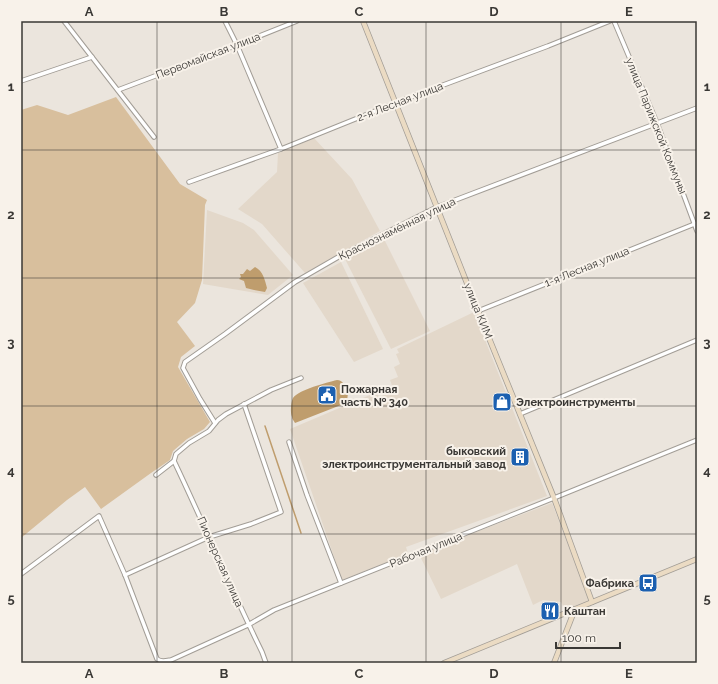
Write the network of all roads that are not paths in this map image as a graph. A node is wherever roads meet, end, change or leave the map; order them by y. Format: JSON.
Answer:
{"nodes":[{"id":1,"x":64,"y":21,"type":"edge"},
{"id":2,"x":225,"y":21,"type":"edge"},
{"id":3,"x":297,"y":21,"type":"edge"},
{"id":4,"x":363,"y":21,"type":"edge"},
{"id":5,"x":610,"y":21,"type":"edge"},
{"id":6,"x":614,"y":21,"type":"edge"},
{"id":7,"x":237,"y":45,"type":"junction"},
{"id":8,"x":92,"y":57,"type":"junction"},
{"id":9,"x":21,"y":81,"type":"edge"},
{"id":10,"x":118,"y":90,"type":"junction"},
{"id":11,"x":396,"y":103,"type":"junction"},
{"id":12,"x":697,"y":108,"type":"edge"},
{"id":13,"x":657,"y":123,"type":"junction"},
{"id":14,"x":154,"y":137,"type":"dead end"},
{"id":15,"x":281,"y":149,"type":"junction"},
{"id":16,"x":189,"y":182,"type":"dead end"},
{"id":17,"x":437,"y":207,"type":"junction"},
{"id":18,"x":696,"y":223,"type":"edge"},
{"id":19,"x":697,"y":231,"type":"edge"},
{"id":20,"x":478,"y":311,"type":"junction"},
{"id":21,"x":697,"y":340,"type":"edge"},
{"id":22,"x":301,"y":378,"type":"dead end"},
{"id":23,"x":244,"y":404,"type":"junction"},
{"id":24,"x":520,"y":414,"type":"junction"},
{"id":25,"x":215,"y":423,"type":"junction"},
{"id":26,"x":697,"y":440,"type":"edge"},
{"id":27,"x":289,"y":442,"type":"dead end"},
{"id":28,"x":174,"y":461,"type":"junction"},
{"id":29,"x":156,"y":475,"type":"dead end"},
{"id":30,"x":554,"y":498,"type":"junction"},
{"id":31,"x":208,"y":537,"type":"junction"},
{"id":32,"x":697,"y":559,"type":"edge"},
{"id":33,"x":21,"y":574,"type":"edge"},
{"id":34,"x":125,"y":575,"type":"junction"},
{"id":35,"x":341,"y":583,"type":"junction"},
{"id":36,"x":592,"y":602,"type":"junction"},
{"id":37,"x":575,"y":609,"type":"junction"},
{"id":38,"x":248,"y":625,"type":"junction"},
{"id":39,"x":266,"y":663,"type":"edge"},
{"id":40,"x":444,"y":663,"type":"edge"},
{"id":41,"x":554,"y":663,"type":"edge"}],
"edges":[{"from":1,"to":8,"type":"street"},
{"from":2,"to":7,"type":"street"},
{"from":3,"to":7,"type":"street","name":"Первомайская улица"},
{"from":4,"to":11,"type":"main road","name":"улица КИМ"},
{"from":5,"to":11,"type":"street","name":"2-я Лесная улица"},
{"from":6,"to":13,"type":"street","name":"улица Парижской Коммуны"},
{"from":7,"to":10,"type":"street","name":"Первомайская улица"},
{"from":7,"to":15,"type":"street"},
{"from":8,"to":9,"type":"street"},
{"from":8,"to":10,"type":"street"},
{"from":10,"to":14,"type":"street"},
{"from":11,"to":15,"type":"street","name":"2-я Лесная улица"},
{"from":11,"to":17,"type":"main road","name":"улица КИМ"},
{"from":12,"to":13,"type":"street","name":"Краснознамённая улица"},
{"from":13,"to":17,"type":"street","name":"Краснознамённая улица"},
{"from":13,"to":18,"type":"street","name":"улица Парижской Коммуны"},
{"from":15,"to":16,"type":"street","name":"2-я Лесная улица"},
{"from":17,"to":20,"type":"main road","name":"улица КИМ"},
{"from":17,"to":25,"type":"street","name":"Краснознамённая улица"},
{"from":18,"to":19,"type":"street","name":"улица Парижской Коммуны"},
{"from":18,"to":20,"type":"street","name":"1-я Лесная улица"},
{"from":20,"to":24,"type":"main road","name":"улица КИМ"},
{"from":21,"to":24,"type":"street"},
{"from":22,"to":23,"type":"street"},
{"from":23,"to":25,"type":"street"},
{"from":23,"to":31,"type":"street"},
{"from":24,"to":30,"type":"main road","name":"улица КИМ"},
{"from":25,"to":28,"type":"street"},
{"from":26,"to":30,"type":"street","name":"Рабочая улица"},
{"from":27,"to":35,"type":"street"},
{"from":28,"to":29,"type":"street"},
{"from":28,"to":31,"type":"street","name":"Пионерская улица"},
{"from":30,"to":35,"type":"street","name":"Рабочая улица"},
{"from":30,"to":36,"type":"main road","name":"улица КИМ"},
{"from":31,"to":34,"type":"street"},
{"from":31,"to":38,"type":"street","name":"Пионерская улица"},
{"from":32,"to":36,"type":"main road"},
{"from":33,"to":34,"type":"street"},
{"from":34,"to":38,"type":"street","name":"Рабочая улица"},
{"from":35,"to":38,"type":"street","name":"Рабочая улица"},
{"from":36,"to":37,"type":"main road"},
{"from":37,"to":40,"type":"main road"},
{"from":37,"to":41,"type":"main road"},
{"from":38,"to":39,"type":"street","name":"Пионерская улица"}]}
